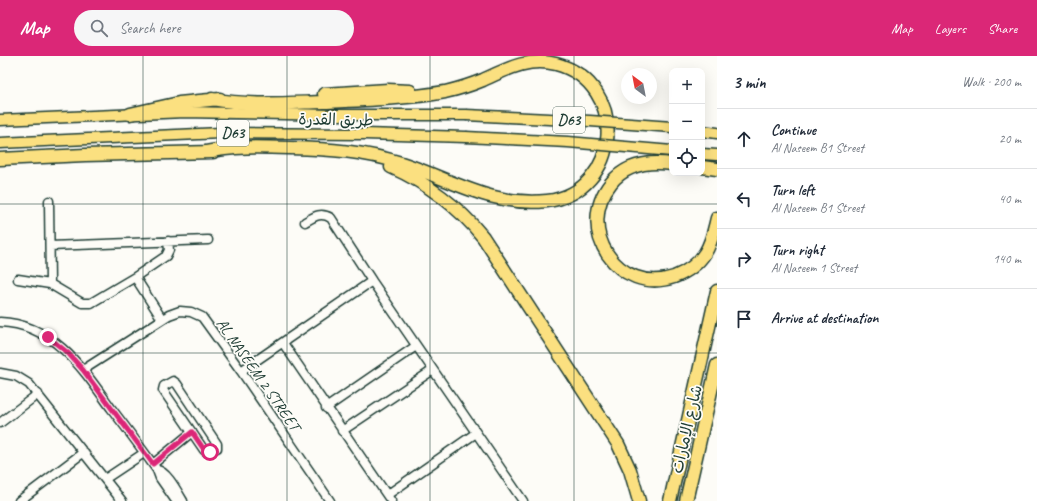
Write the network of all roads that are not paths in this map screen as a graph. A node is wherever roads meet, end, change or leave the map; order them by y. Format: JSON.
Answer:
{"nodes":[{"id":1,"x":514,"y":56,"type":"edge"},
{"id":2,"x":212,"y":99,"type":"junction"},
{"id":3,"x":130,"y":114,"type":"junction"},
{"id":4,"x":0,"y":120,"type":"edge"},
{"id":5,"x":669,"y":127,"type":"edge"},
{"id":6,"x":705,"y":131,"type":"edge"},
{"id":7,"x":717,"y":132,"type":"edge"},
{"id":8,"x":0,"y":143,"type":"edge"},
{"id":9,"x":669,"y":151,"type":"edge"},
{"id":10,"x":205,"y":152,"type":"junction"},
{"id":11,"x":705,"y":154,"type":"edge"},
{"id":12,"x":717,"y":155,"type":"edge"},
{"id":13,"x":0,"y":159,"type":"edge"},
{"id":14,"x":669,"y":164,"type":"edge"},
{"id":15,"x":705,"y":167,"type":"edge"},
{"id":16,"x":717,"y":169,"type":"edge"},
{"id":17,"x":49,"y":201,"type":"dead end"},
{"id":18,"x":717,"y":218,"type":"edge"},
{"id":19,"x":305,"y":222,"type":"dead end"},
{"id":20,"x":208,"y":240,"type":"dead end"},
{"id":21,"x":168,"y":241,"type":"junction"},
{"id":22,"x":50,"y":246,"type":"junction"},
{"id":23,"x":135,"y":277,"type":"junction"},
{"id":24,"x":18,"y":280,"type":"dead end"},
{"id":25,"x":372,"y":281,"type":"junction"},
{"id":26,"x":50,"y":284,"type":"junction"},
{"id":27,"x":717,"y":291,"type":"edge"},
{"id":28,"x":162,"y":319,"type":"junction"},
{"id":29,"x":0,"y":322,"type":"edge"},
{"id":30,"x":283,"y":343,"type":"junction"},
{"id":31,"x":416,"y":346,"type":"junction"},
{"id":32,"x":717,"y":365,"type":"edge"},
{"id":33,"x":83,"y":370,"type":"junction"},
{"id":34,"x":433,"y":370,"type":"junction"},
{"id":35,"x":241,"y":371,"type":"junction"},
{"id":36,"x":0,"y":373,"type":"edge"},
{"id":37,"x":38,"y":394,"type":"junction"},
{"id":38,"x":326,"y":408,"type":"junction"},
{"id":39,"x":0,"y":423,"type":"edge"},
{"id":40,"x":342,"y":431,"type":"junction"},
{"id":41,"x":192,"y":432,"type":"junction"},
{"id":42,"x":476,"y":433,"type":"junction"},
{"id":43,"x":84,"y":452,"type":"junction"},
{"id":44,"x":144,"y":453,"type":"junction"},
{"id":45,"x":155,"y":467,"type":"junction"},
{"id":46,"x":105,"y":479,"type":"junction"},
{"id":47,"x":171,"y":489,"type":"junction"},
{"id":48,"x":389,"y":498,"type":"edge"},
{"id":49,"x":520,"y":500,"type":"edge"},
{"id":50,"x":19,"y":501,"type":"edge"},
{"id":51,"x":122,"y":501,"type":"edge"},
{"id":52,"x":176,"y":501,"type":"edge"},
{"id":53,"x":184,"y":501,"type":"edge"},
{"id":54,"x":330,"y":501,"type":"edge"},
{"id":55,"x":639,"y":501,"type":"edge"},
{"id":56,"x":670,"y":501,"type":"edge"},
{"id":57,"x":686,"y":501,"type":"edge"}],
"edges":[{"from":1,"to":2,"type":"highway"},
{"from":2,"to":3,"type":"highway"},
{"from":2,"to":10,"type":"highway"},
{"from":3,"to":4,"type":"main road","name":"طريق القدرة","number":"D63"},
{"from":3,"to":5,"type":"main road","name":"طريق القدرة","number":"D63","bridge":true},
{"from":6,"to":7,"type":"main road"},
{"from":8,"to":9,"type":"main road","name":"طريق القدرة","number":"D63","bridge":true},
{"from":10,"to":13,"type":"highway"},
{"from":10,"to":55,"type":"highway"},
{"from":11,"to":12,"type":"main road"},
{"from":14,"to":18,"type":"highway"},
{"from":15,"to":16,"type":"highway"},
{"from":17,"to":22,"type":"street"},
{"from":19,"to":25,"type":"street"},
{"from":20,"to":21,"type":"street"},
{"from":21,"to":22,"type":"street"},
{"from":21,"to":23,"type":"street"},
{"from":22,"to":26,"type":"street"},
{"from":23,"to":26,"type":"street"},
{"from":23,"to":28,"type":"street"},
{"from":24,"to":26,"type":"street"},
{"from":25,"to":30,"type":"street"},
{"from":25,"to":31,"type":"street"},
{"from":27,"to":56,"type":"highway"},
{"from":28,"to":33,"type":"street","name":"AL NASEEM 2 STREET"},
{"from":28,"to":35,"type":"street","name":"AL NASEEM 2 STREET"},
{"from":29,"to":33,"type":"street"},
{"from":30,"to":35,"type":"street"},
{"from":30,"to":38,"type":"street"},
{"from":31,"to":34,"type":"street"},
{"from":31,"to":38,"type":"street"},
{"from":32,"to":57,"type":"highway","name":"شارع الإمارات"},
{"from":33,"to":44,"type":"street"},
{"from":34,"to":40,"type":"street"},
{"from":34,"to":42,"type":"street"},
{"from":35,"to":54,"type":"street","name":"AL NASEEM 2 STREET"},
{"from":36,"to":37,"type":"street"},
{"from":37,"to":39,"type":"street"},
{"from":37,"to":43,"type":"street"},
{"from":38,"to":40,"type":"street"},
{"from":40,"to":48,"type":"street"},
{"from":41,"to":41,"type":"street"},
{"from":41,"to":45,"type":"street"},
{"from":42,"to":48,"type":"street"},
{"from":42,"to":49,"type":"street"},
{"from":43,"to":46,"type":"street"},
{"from":43,"to":50,"type":"street"},
{"from":44,"to":45,"type":"street"},
{"from":44,"to":46,"type":"street"},
{"from":45,"to":47,"type":"street"},
{"from":46,"to":51,"type":"street"},
{"from":47,"to":52,"type":"street"},
{"from":47,"to":53,"type":"street"}]}
